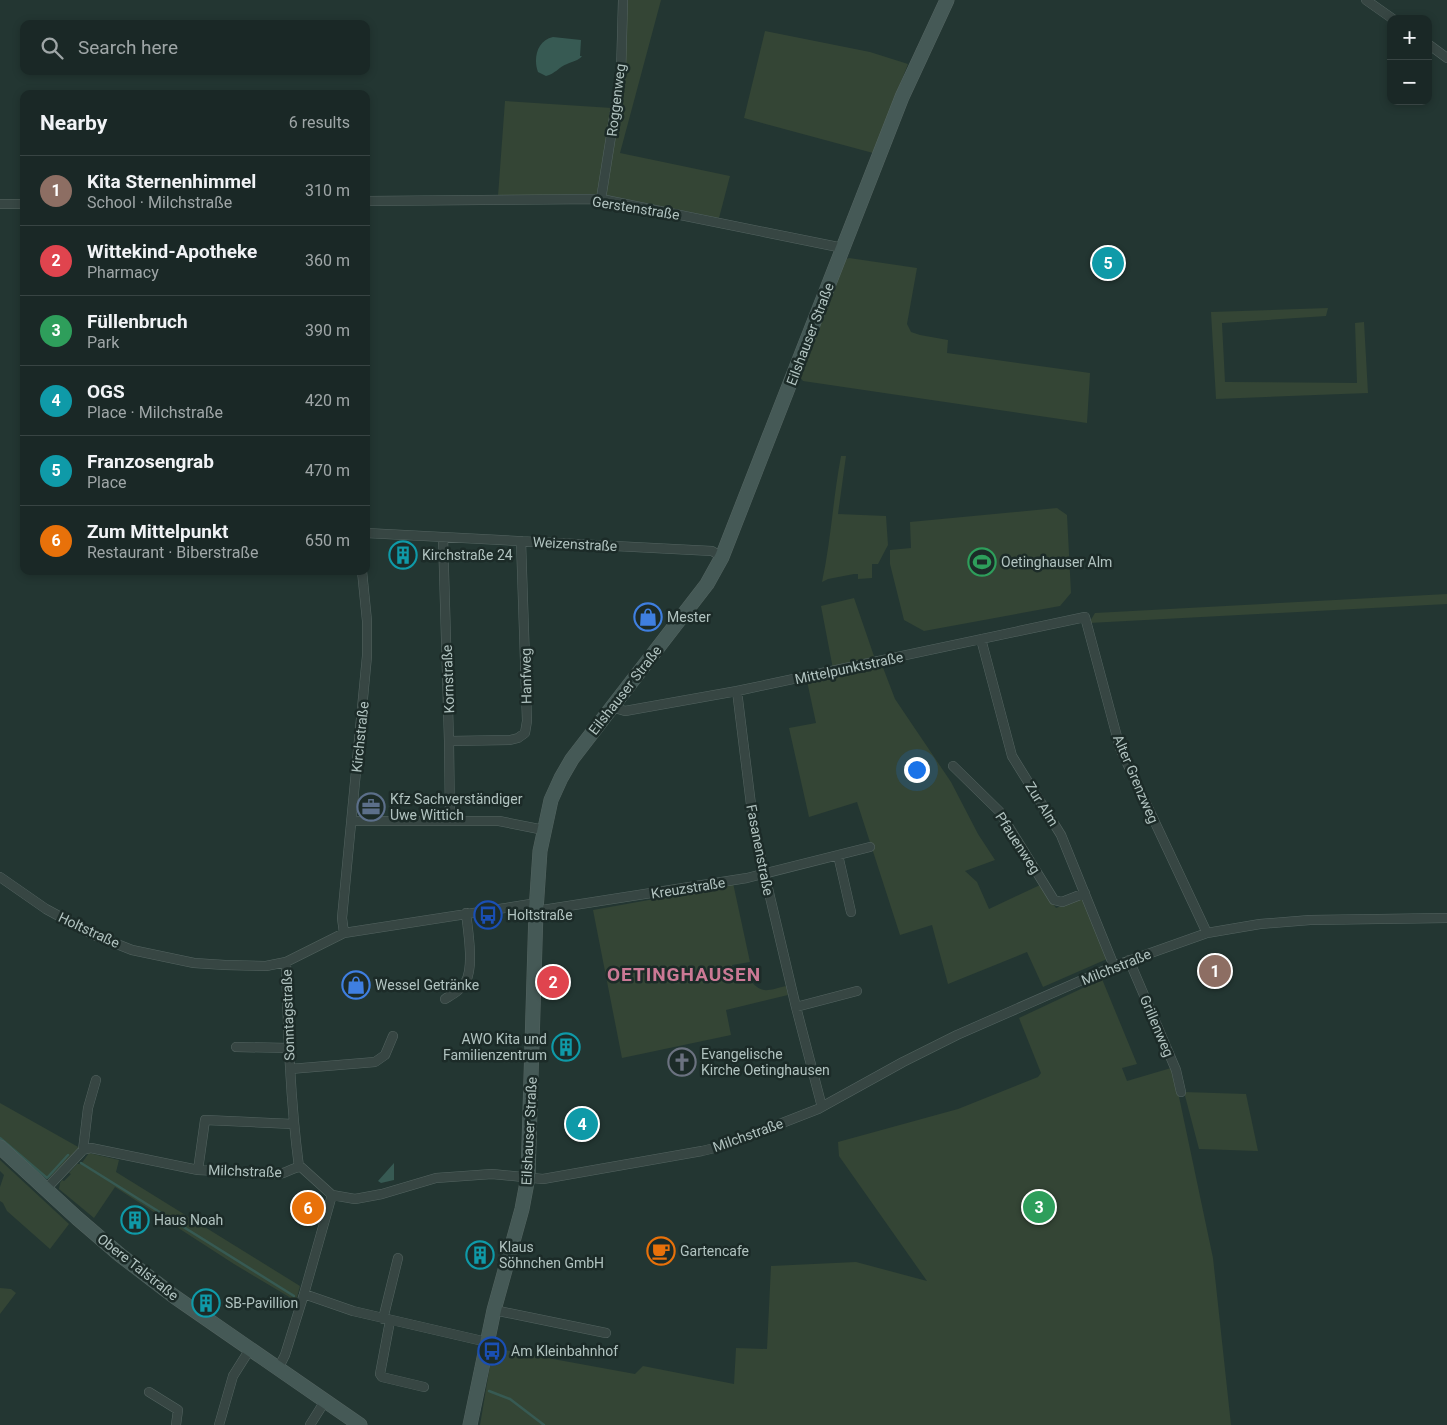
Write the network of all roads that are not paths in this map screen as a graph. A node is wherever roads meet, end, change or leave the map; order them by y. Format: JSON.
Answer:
{"nodes":[{"id":1,"x":623,"y":0,"type":"edge"},
{"id":2,"x":947,"y":0,"type":"edge"},
{"id":3,"x":1366,"y":0,"type":"edge"},
{"id":4,"x":1387,"y":15,"type":"edge"},
{"id":5,"x":1432,"y":47,"type":"edge"},
{"id":6,"x":1447,"y":58,"type":"edge"},
{"id":7,"x":601,"y":199,"type":"junction"},
{"id":8,"x":370,"y":201,"type":"edge"},
{"id":9,"x":0,"y":204,"type":"edge"},
{"id":10,"x":20,"y":204,"type":"edge"},
{"id":11,"x":844,"y":248,"type":"junction"},
{"id":12,"x":370,"y":533,"type":"edge"},
{"id":13,"x":443,"y":537,"type":"junction"},
{"id":14,"x":521,"y":541,"type":"junction"},
{"id":15,"x":722,"y":557,"type":"junction"},
{"id":16,"x":362,"y":575,"type":"edge"},
{"id":17,"x":1085,"y":617,"type":"joint"},
{"id":18,"x":982,"y":639,"type":"junction"},
{"id":19,"x":737,"y":691,"type":"junction"},
{"id":20,"x":612,"y":706,"type":"junction"},
{"id":21,"x":449,"y":741,"type":"junction"},
{"id":22,"x":954,"y":766,"type":"dead end"},
{"id":23,"x":352,"y":821,"type":"junction"},
{"id":24,"x":450,"y":821,"type":"junction"},
{"id":25,"x":544,"y":830,"type":"junction"},
{"id":26,"x":870,"y":847,"type":"dead end"},
{"id":27,"x":838,"y":855,"type":"junction"},
{"id":28,"x":764,"y":874,"type":"junction"},
{"id":29,"x":0,"y":877,"type":"edge"},
{"id":30,"x":1085,"y":893,"type":"junction"},
{"id":31,"x":537,"y":907,"type":"junction"},
{"id":32,"x":851,"y":912,"type":"dead end"},
{"id":33,"x":466,"y":913,"type":"junction"},
{"id":34,"x":1447,"y":918,"type":"edge"},
{"id":35,"x":344,"y":933,"type":"junction"},
{"id":36,"x":1207,"y":933,"type":"junction"},
{"id":37,"x":1129,"y":960,"type":"junction"},
{"id":38,"x":286,"y":962,"type":"junction"},
{"id":39,"x":1114,"y":966,"type":"junction"},
{"id":40,"x":857,"y":990,"type":"dead end"},
{"id":41,"x":445,"y":999,"type":"dead end"},
{"id":42,"x":796,"y":1007,"type":"junction"},
{"id":43,"x":393,"y":1036,"type":"dead end"},
{"id":44,"x":236,"y":1047,"type":"dead end"},
{"id":45,"x":289,"y":1048,"type":"junction"},
{"id":46,"x":290,"y":1069,"type":"junction"},
{"id":47,"x":96,"y":1080,"type":"dead end"},
{"id":48,"x":1181,"y":1092,"type":"dead end"},
{"id":49,"x":822,"y":1107,"type":"junction"},
{"id":50,"x":293,"y":1124,"type":"junction"},
{"id":51,"x":0,"y":1147,"type":"edge"},
{"id":52,"x":83,"y":1150,"type":"junction"},
{"id":53,"x":299,"y":1167,"type":"junction"},
{"id":54,"x":198,"y":1170,"type":"junction"},
{"id":55,"x":528,"y":1177,"type":"junction"},
{"id":56,"x":46,"y":1189,"type":"junction"},
{"id":57,"x":332,"y":1195,"type":"junction"},
{"id":58,"x":398,"y":1258,"type":"dead end"},
{"id":59,"x":304,"y":1294,"type":"junction"},
{"id":60,"x":494,"y":1310,"type":"junction"},
{"id":61,"x":387,"y":1320,"type":"junction"},
{"id":62,"x":606,"y":1333,"type":"dead end"},
{"id":63,"x":487,"y":1342,"type":"junction"},
{"id":64,"x":250,"y":1349,"type":"junction"},
{"id":65,"x":278,"y":1369,"type":"junction"},
{"id":66,"x":424,"y":1387,"type":"dead end"},
{"id":67,"x":149,"y":1392,"type":"dead end"},
{"id":68,"x":325,"y":1401,"type":"junction"},
{"id":69,"x":176,"y":1425,"type":"edge"},
{"id":70,"x":219,"y":1425,"type":"edge"},
{"id":71,"x":310,"y":1425,"type":"edge"},
{"id":72,"x":360,"y":1425,"type":"edge"},
{"id":73,"x":470,"y":1425,"type":"edge"}],
"edges":[{"from":1,"to":7,"type":"street","name":"Roggenweg"},
{"from":2,"to":11,"type":"street","name":"Eilshauser Straße"},
{"from":3,"to":4,"type":"street"},
{"from":5,"to":6,"type":"street"},
{"from":7,"to":8,"type":"street","name":"Gerstenstraße"},
{"from":7,"to":11,"type":"street","name":"Gerstenstraße"},
{"from":9,"to":10,"type":"street"},
{"from":11,"to":15,"type":"street","name":"Eilshauser Straße"},
{"from":12,"to":13,"type":"street","name":"Weizenstraße"},
{"from":13,"to":14,"type":"street","name":"Weizenstraße"},
{"from":13,"to":21,"type":"street","name":"Kornstraße"},
{"from":14,"to":15,"type":"street","name":"Weizenstraße"},
{"from":14,"to":21,"type":"street","name":"Hanfweg"},
{"from":15,"to":20,"type":"street","name":"Eilshauser Straße"},
{"from":16,"to":23,"type":"street","name":"Kirchstraße"},
{"from":17,"to":18,"type":"street","name":"Mittelpunktstraße"},
{"from":17,"to":36,"type":"street","name":"Alter Grenzweg"},
{"from":18,"to":19,"type":"street","name":"Mittelpunktstraße"},
{"from":18,"to":30,"type":"street","name":"Zur Alm"},
{"from":19,"to":20,"type":"street","name":"Mittelpunktstraße"},
{"from":19,"to":28,"type":"street","name":"Fasanenstraße"},
{"from":20,"to":25,"type":"street","name":"Eilshauser Straße"},
{"from":21,"to":24,"type":"street","name":"Kornstraße"},
{"from":22,"to":30,"type":"street","name":"Pfauenweg"},
{"from":23,"to":24,"type":"street"},
{"from":23,"to":35,"type":"street","name":"Kirchstraße"},
{"from":24,"to":25,"type":"street"},
{"from":25,"to":31,"type":"street","name":"Eilshauser Straße"},
{"from":26,"to":27,"type":"street","name":"Kreuzstraße"},
{"from":27,"to":28,"type":"street","name":"Kreuzstraße"},
{"from":27,"to":32,"type":"street"},
{"from":28,"to":31,"type":"street","name":"Kreuzstraße"},
{"from":28,"to":42,"type":"street","name":"Fasanenstraße"},
{"from":29,"to":38,"type":"street","name":"Holtstraße"},
{"from":30,"to":39,"type":"street","name":"Zur Alm"},
{"from":31,"to":33,"type":"street","name":"Holtstraße"},
{"from":31,"to":55,"type":"street","name":"Eilshauser Straße"},
{"from":33,"to":35,"type":"street","name":"Holtstraße"},
{"from":33,"to":41,"type":"street"},
{"from":34,"to":36,"type":"street","name":"Milchstraße"},
{"from":35,"to":38,"type":"street","name":"Holtstraße"},
{"from":36,"to":37,"type":"street","name":"Milchstraße"},
{"from":37,"to":39,"type":"street","name":"Milchstraße"},
{"from":37,"to":48,"type":"street","name":"Grillenweg"},
{"from":38,"to":45,"type":"street","name":"Sonntagstraße"},
{"from":39,"to":49,"type":"street","name":"Milchstraße"},
{"from":40,"to":42,"type":"street"},
{"from":42,"to":49,"type":"street","name":"Fasanenstraße"},
{"from":43,"to":46,"type":"street","name":"Sonntagstraße"},
{"from":44,"to":45,"type":"street"},
{"from":45,"to":46,"type":"street","name":"Sonntagstraße"},
{"from":46,"to":50,"type":"street","name":"Sonntagstraße"},
{"from":47,"to":52,"type":"street"},
{"from":49,"to":55,"type":"street","name":"Milchstraße"},
{"from":50,"to":53,"type":"street","name":"Sonntagstraße"},
{"from":50,"to":54,"type":"street"},
{"from":51,"to":56,"type":"street","name":"Obere Talstraße"},
{"from":52,"to":54,"type":"street","name":"Milchstraße"},
{"from":52,"to":56,"type":"street"},
{"from":53,"to":54,"type":"street","name":"Milchstraße"},
{"from":53,"to":57,"type":"street","name":"Milchstraße"},
{"from":55,"to":57,"type":"street","name":"Milchstraße"},
{"from":55,"to":60,"type":"street","name":"Eilshauser Straße"},
{"from":56,"to":64,"type":"street","name":"Obere Talstraße"},
{"from":57,"to":59,"type":"street"},
{"from":58,"to":61,"type":"street"},
{"from":59,"to":61,"type":"street"},
{"from":59,"to":65,"type":"street"},
{"from":60,"to":62,"type":"street"},
{"from":60,"to":63,"type":"street","name":"Eilshauser Straße"},
{"from":61,"to":63,"type":"street"},
{"from":61,"to":66,"type":"street"},
{"from":63,"to":73,"type":"street","name":"Eilshauser Straße"},
{"from":64,"to":65,"type":"street","name":"Obere Talstraße"},
{"from":64,"to":70,"type":"street"},
{"from":65,"to":68,"type":"street","name":"Obere Talstraße"},
{"from":67,"to":69,"type":"street"},
{"from":68,"to":71,"type":"street"},
{"from":68,"to":72,"type":"street","name":"Obere Talstraße"}]}
